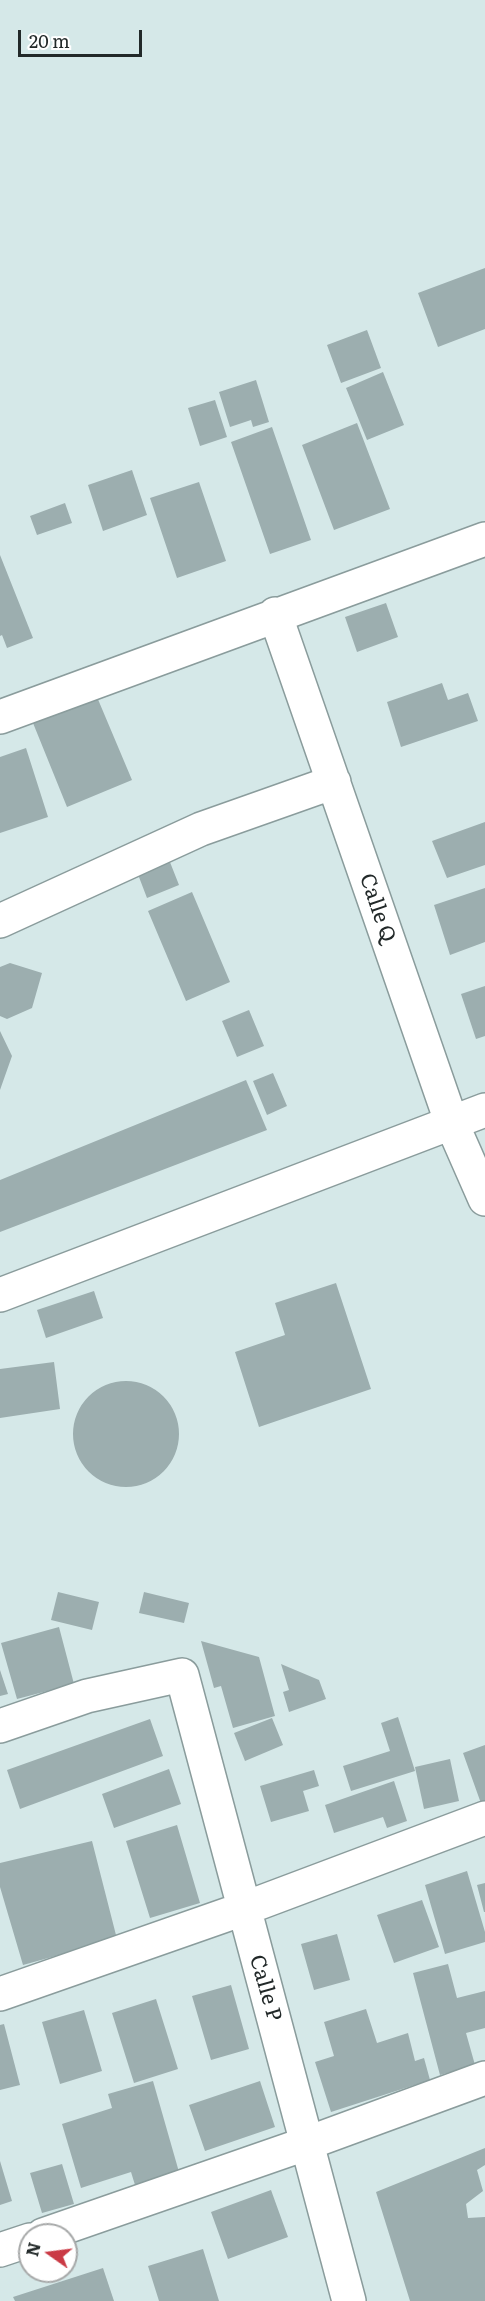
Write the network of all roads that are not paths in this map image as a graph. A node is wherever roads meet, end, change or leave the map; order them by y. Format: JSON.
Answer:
{"nodes":[{"id":1,"x":485,"y":539,"type":"edge"},
{"id":2,"x":275,"y":614,"type":"junction"},
{"id":3,"x":0,"y":717,"type":"edge"},
{"id":4,"x":334,"y":782,"type":"junction"},
{"id":5,"x":0,"y":921,"type":"edge"},
{"id":6,"x":485,"y":1110,"type":"edge"},
{"id":7,"x":452,"y":1124,"type":"junction"},
{"id":8,"x":485,"y":1199,"type":"edge"},
{"id":9,"x":0,"y":1295,"type":"edge"},
{"id":10,"x":0,"y":1726,"type":"edge"},
{"id":11,"x":485,"y":1818,"type":"edge"},
{"id":12,"x":243,"y":1909,"type":"junction"},
{"id":13,"x":0,"y":1994,"type":"edge"},
{"id":14,"x":485,"y":2078,"type":"edge"},
{"id":15,"x":308,"y":2143,"type":"junction"},
{"id":16,"x":78,"y":2223,"type":"edge"},
{"id":17,"x":18,"y":2244,"type":"edge"},
{"id":18,"x":0,"y":2250,"type":"edge"},
{"id":19,"x":349,"y":2301,"type":"edge"}],
"edges":[{"from":1,"to":2,"type":"street"},
{"from":2,"to":3,"type":"street"},
{"from":2,"to":4,"type":"street","name":"Calle Q"},
{"from":4,"to":5,"type":"street"},
{"from":4,"to":7,"type":"street","name":"Calle Q"},
{"from":6,"to":7,"type":"street"},
{"from":7,"to":8,"type":"street","name":"Calle Q"},
{"from":7,"to":9,"type":"street"},
{"from":10,"to":12,"type":"street","name":"Calle P"},
{"from":11,"to":12,"type":"street"},
{"from":12,"to":13,"type":"street"},
{"from":12,"to":15,"type":"street","name":"Calle P"},
{"from":14,"to":15,"type":"street"},
{"from":15,"to":16,"type":"street"},
{"from":15,"to":19,"type":"street","name":"Calle P"},
{"from":17,"to":18,"type":"street"}]}
